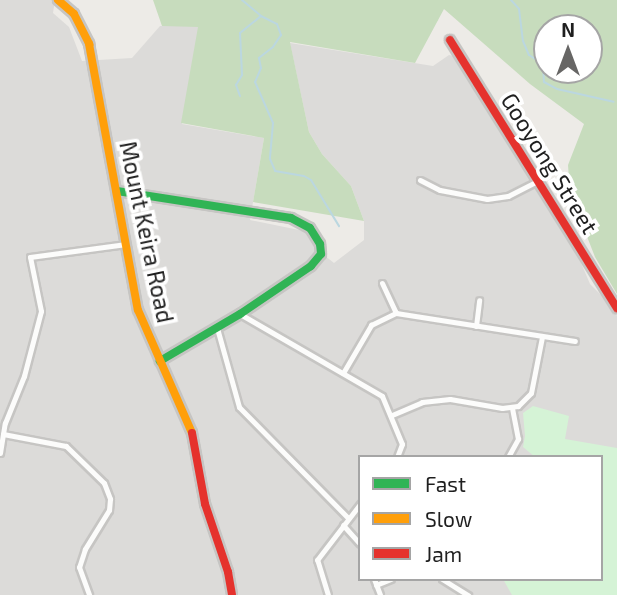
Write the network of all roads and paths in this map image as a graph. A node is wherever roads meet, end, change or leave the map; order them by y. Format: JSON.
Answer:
{"nodes":[{"id":1,"x":58,"y":0,"type":"edge"},
{"id":2,"x":450,"y":40,"type":"dead end"},
{"id":3,"x":420,"y":180,"type":"dead end"},
{"id":4,"x":540,"y":180,"type":"junction"},
{"id":5,"x":117,"y":191,"type":"junction"},
{"id":6,"x":126,"y":244,"type":"junction"},
{"id":7,"x":382,"y":284,"type":"dead end"},
{"id":8,"x":479,"y":300,"type":"dead end"},
{"id":9,"x":617,"y":308,"type":"edge"},
{"id":10,"x":396,"y":313,"type":"junction"},
{"id":11,"x":240,"y":314,"type":"junction"},
{"id":12,"x":476,"y":326,"type":"junction"},
{"id":13,"x":216,"y":328,"type":"junction"},
{"id":14,"x":541,"y":337,"type":"junction"},
{"id":15,"x":575,"y":341,"type":"dead end"},
{"id":16,"x":160,"y":361,"type":"junction"},
{"id":17,"x":343,"y":373,"type":"junction"},
{"id":18,"x":512,"y":408,"type":"junction"},
{"id":19,"x":392,"y":415,"type":"junction"},
{"id":20,"x":1,"y":434,"type":"edge"},
{"id":21,"x":0,"y":453,"type":"edge"},
{"id":22,"x":398,"y":455,"type":"edge"},
{"id":23,"x":509,"y":455,"type":"edge"},
{"id":24,"x":358,"y":506,"type":"edge"},
{"id":25,"x":348,"y":518,"type":"junction"},
{"id":26,"x":343,"y":525,"type":"junction"},
{"id":27,"x":358,"y":542,"type":"edge"},
{"id":28,"x":445,"y":581,"type":"edge"},
{"id":29,"x":375,"y":582,"type":"edge"},
{"id":30,"x":89,"y":595,"type":"edge"},
{"id":31,"x":232,"y":595,"type":"edge"},
{"id":32,"x":328,"y":595,"type":"edge"},
{"id":33,"x":380,"y":595,"type":"edge"},
{"id":34,"x":468,"y":595,"type":"edge"}],
"edges":[{"from":1,"to":5,"type":"street","name":"Mount Keira Road"},
{"from":2,"to":4,"type":"street","name":"Gooyong Street"},
{"from":3,"to":4,"type":"street"},
{"from":4,"to":9,"type":"street","name":"Gooyong Street"},
{"from":5,"to":6,"type":"street","name":"Mount Keira Road"},
{"from":5,"to":11,"type":"street"},
{"from":6,"to":16,"type":"street","name":"Mount Keira Road"},
{"from":6,"to":20,"type":"street"},
{"from":7,"to":10,"type":"street"},
{"from":8,"to":12,"type":"street"},
{"from":10,"to":12,"type":"street"},
{"from":10,"to":17,"type":"street"},
{"from":11,"to":13,"type":"street"},
{"from":11,"to":17,"type":"street"},
{"from":12,"to":14,"type":"street"},
{"from":13,"to":16,"type":"street"},
{"from":13,"to":25,"type":"street"},
{"from":14,"to":15,"type":"street"},
{"from":14,"to":18,"type":"street"},
{"from":16,"to":31,"type":"street","name":"Mount Keira Road"},
{"from":17,"to":19,"type":"street"},
{"from":18,"to":19,"type":"street"},
{"from":18,"to":23,"type":"street"},
{"from":19,"to":22,"type":"street"},
{"from":20,"to":21,"type":"street"},
{"from":20,"to":30,"type":"street"},
{"from":24,"to":25,"type":"street"},
{"from":25,"to":26,"type":"street"},
{"from":26,"to":27,"type":"street"},
{"from":26,"to":32,"type":"street"},
{"from":28,"to":34,"type":"street"},
{"from":29,"to":33,"type":"street"}]}
